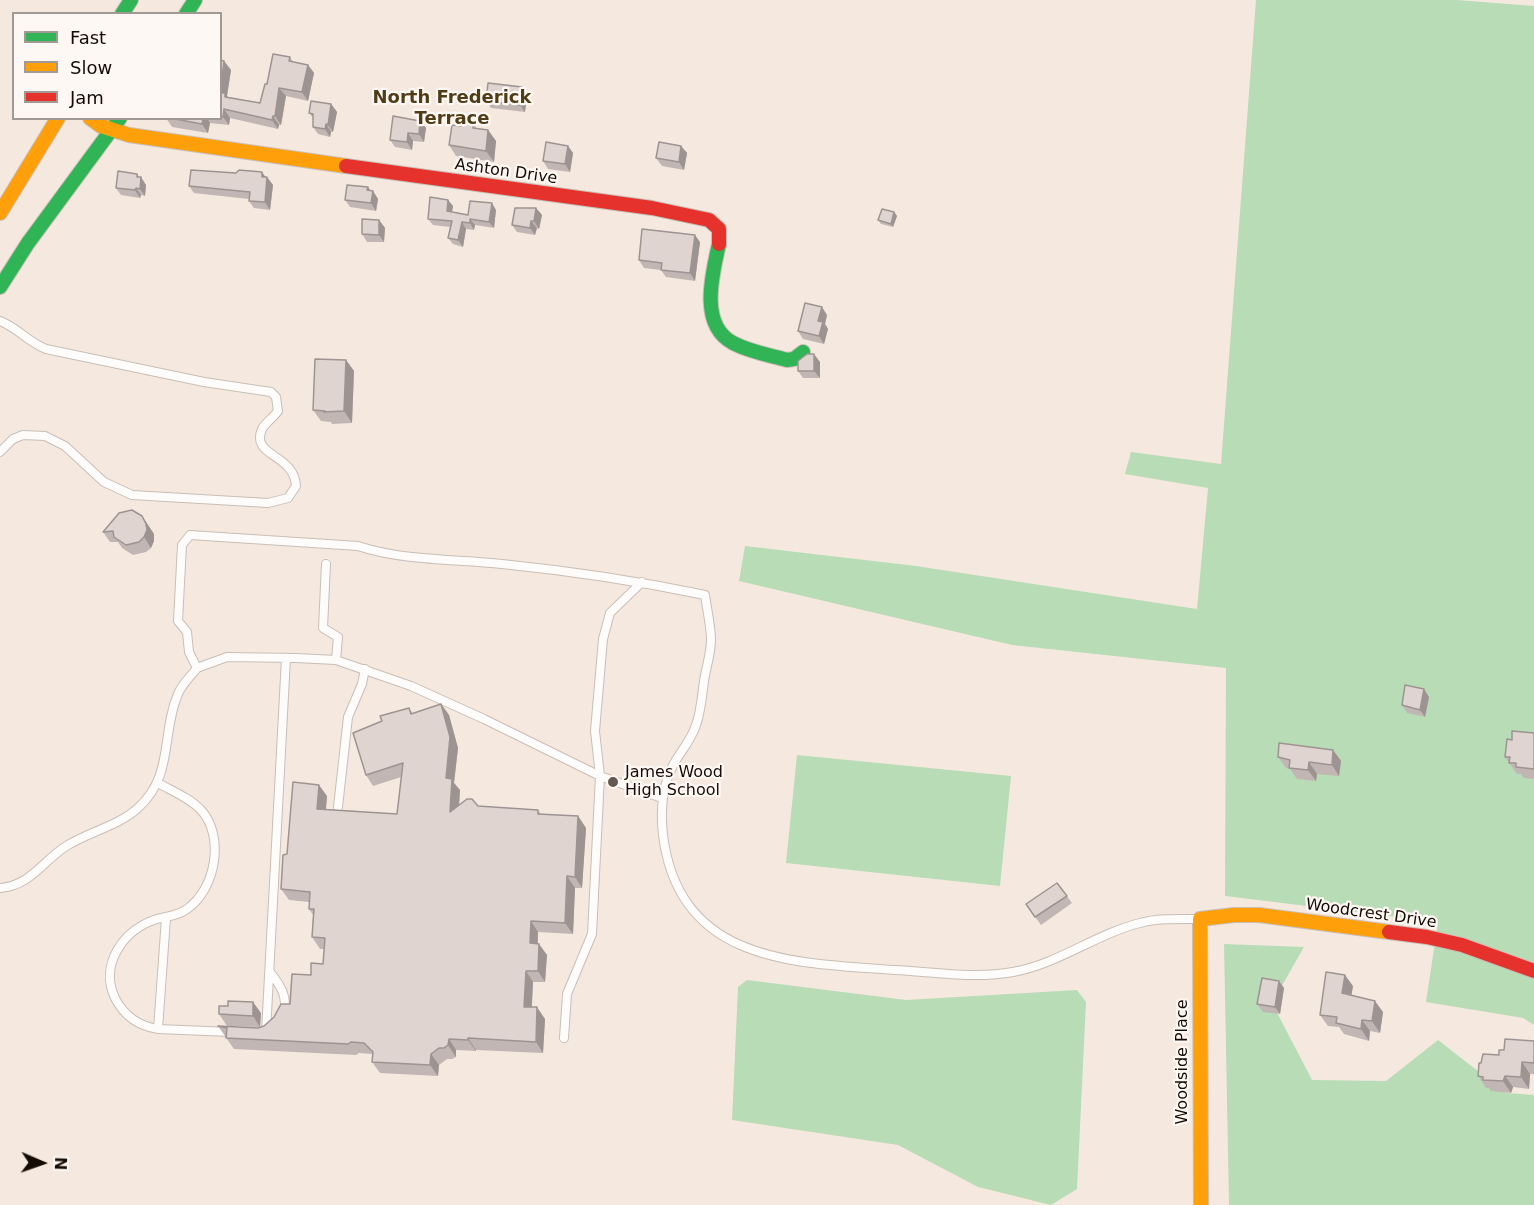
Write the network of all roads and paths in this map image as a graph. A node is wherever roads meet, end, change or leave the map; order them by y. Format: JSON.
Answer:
{"nodes":[{"id":1,"x":57,"y":120,"type":"edge"},
{"id":2,"x":99,"y":120,"type":"edge"},
{"id":3,"x":116,"y":124,"type":"edge"},
{"id":4,"x":0,"y":213,"type":"edge"},
{"id":5,"x":0,"y":287,"type":"edge"},
{"id":6,"x":0,"y":321,"type":"edge"},
{"id":7,"x":803,"y":352,"type":"dead end"},
{"id":8,"x":0,"y":452,"type":"edge"},
{"id":9,"x":326,"y":564,"type":"dead end"},
{"id":10,"x":642,"y":582,"type":"junction"},
{"id":11,"x":286,"y":658,"type":"junction"},
{"id":12,"x":336,"y":660,"type":"junction"},
{"id":13,"x":197,"y":668,"type":"junction"},
{"id":14,"x":365,"y":669,"type":"junction"},
{"id":15,"x":600,"y":776,"type":"junction"},
{"id":16,"x":158,"y":783,"type":"junction"},
{"id":17,"x":662,"y":798,"type":"junction"},
{"id":18,"x":338,"y":807,"type":"dead end"},
{"id":19,"x":0,"y":888,"type":"edge"},
{"id":20,"x":166,"y":918,"type":"junction"},
{"id":21,"x":1200,"y":919,"type":"junction"},
{"id":22,"x":1534,"y":971,"type":"edge"},
{"id":23,"x":270,"y":972,"type":"junction"},
{"id":24,"x":158,"y":1029,"type":"junction"},
{"id":25,"x":244,"y":1032,"type":"edge"},
{"id":26,"x":255,"y":1033,"type":"edge"},
{"id":27,"x":266,"y":1033,"type":"junction"},
{"id":28,"x":564,"y":1038,"type":"dead end"},
{"id":29,"x":1201,"y":1205,"type":"edge"}],
"edges":[{"from":1,"to":4,"type":"main road"},
{"from":2,"to":3,"type":"main road","name":"Ashton Drive"},
{"from":3,"to":5,"type":"main road"},
{"from":3,"to":7,"type":"main road","name":"Ashton Drive"},
{"from":6,"to":8,"type":"lane"},
{"from":9,"to":12,"type":"lane"},
{"from":10,"to":13,"type":"lane"},
{"from":10,"to":15,"type":"lane"},
{"from":10,"to":17,"type":"lane"},
{"from":11,"to":12,"type":"lane"},
{"from":11,"to":13,"type":"lane"},
{"from":11,"to":23,"type":"lane"},
{"from":12,"to":14,"type":"lane"},
{"from":13,"to":16,"type":"lane"},
{"from":14,"to":15,"type":"lane"},
{"from":14,"to":18,"type":"lane"},
{"from":15,"to":17,"type":"lane"},
{"from":15,"to":28,"type":"lane"},
{"from":16,"to":19,"type":"lane"},
{"from":16,"to":20,"type":"lane"},
{"from":17,"to":21,"type":"lane"},
{"from":20,"to":24,"type":"lane"},
{"from":20,"to":24,"type":"lane"},
{"from":21,"to":22,"type":"main road","name":"Woodcrest Drive"},
{"from":21,"to":29,"type":"main road","name":"Woodside Place"},
{"from":23,"to":27,"type":"lane"},
{"from":23,"to":27,"type":"lane"},
{"from":24,"to":25,"type":"lane"},
{"from":26,"to":27,"type":"lane"}]}
